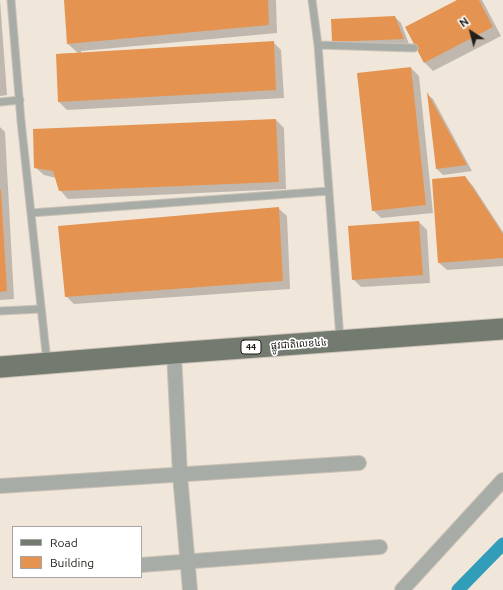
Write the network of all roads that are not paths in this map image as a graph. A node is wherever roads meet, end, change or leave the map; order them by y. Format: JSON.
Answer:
{"nodes":[{"id":1,"x":11,"y":0,"type":"edge"},
{"id":2,"x":312,"y":0,"type":"edge"},
{"id":3,"x":318,"y":45,"type":"junction"},
{"id":4,"x":414,"y":48,"type":"dead end"},
{"id":5,"x":20,"y":100,"type":"junction"},
{"id":6,"x":0,"y":102,"type":"edge"},
{"id":7,"x":329,"y":191,"type":"junction"},
{"id":8,"x":31,"y":213,"type":"junction"},
{"id":9,"x":41,"y":308,"type":"junction"},
{"id":10,"x":0,"y":311,"type":"edge"},
{"id":11,"x":503,"y":329,"type":"edge"},
{"id":12,"x":340,"y":341,"type":"junction"},
{"id":13,"x":174,"y":353,"type":"junction"},
{"id":14,"x":47,"y":364,"type":"junction"},
{"id":15,"x":0,"y":367,"type":"edge"},
{"id":16,"x":359,"y":463,"type":"dead end"},
{"id":17,"x":180,"y":475,"type":"junction"},
{"id":18,"x":503,"y":480,"type":"edge"},
{"id":19,"x":0,"y":486,"type":"edge"},
{"id":20,"x":380,"y":547,"type":"dead end"},
{"id":21,"x":188,"y":561,"type":"junction"},
{"id":22,"x":142,"y":565,"type":"edge"},
{"id":23,"x":190,"y":590,"type":"edge"},
{"id":24,"x":402,"y":590,"type":"edge"}],
"edges":[{"from":1,"to":5,"type":"lane"},
{"from":2,"to":3,"type":"lane"},
{"from":3,"to":4,"type":"lane"},
{"from":3,"to":7,"type":"lane"},
{"from":5,"to":6,"type":"lane"},
{"from":5,"to":8,"type":"lane"},
{"from":7,"to":8,"type":"lane"},
{"from":7,"to":12,"type":"lane"},
{"from":8,"to":9,"type":"lane"},
{"from":9,"to":10,"type":"lane"},
{"from":9,"to":14,"type":"lane"},
{"from":11,"to":12,"type":"main road","name":"ផ្លូវជាតិលេខ៤៤","number":"44"},
{"from":12,"to":13,"type":"main road","name":"ផ្លូវជាតិលេខ៤៤","number":"44"},
{"from":13,"to":14,"type":"main road","name":"ផ្លូវជាតិលេខ៤៤","number":"44"},
{"from":13,"to":17,"type":"street"},
{"from":14,"to":15,"type":"main road","name":"ផ្លូវជាតិលេខ៤៤","number":"44"},
{"from":16,"to":17,"type":"street"},
{"from":17,"to":19,"type":"street"},
{"from":17,"to":21,"type":"street"},
{"from":18,"to":24,"type":"street"},
{"from":20,"to":21,"type":"street"},
{"from":21,"to":22,"type":"street"},
{"from":21,"to":23,"type":"street"}]}
